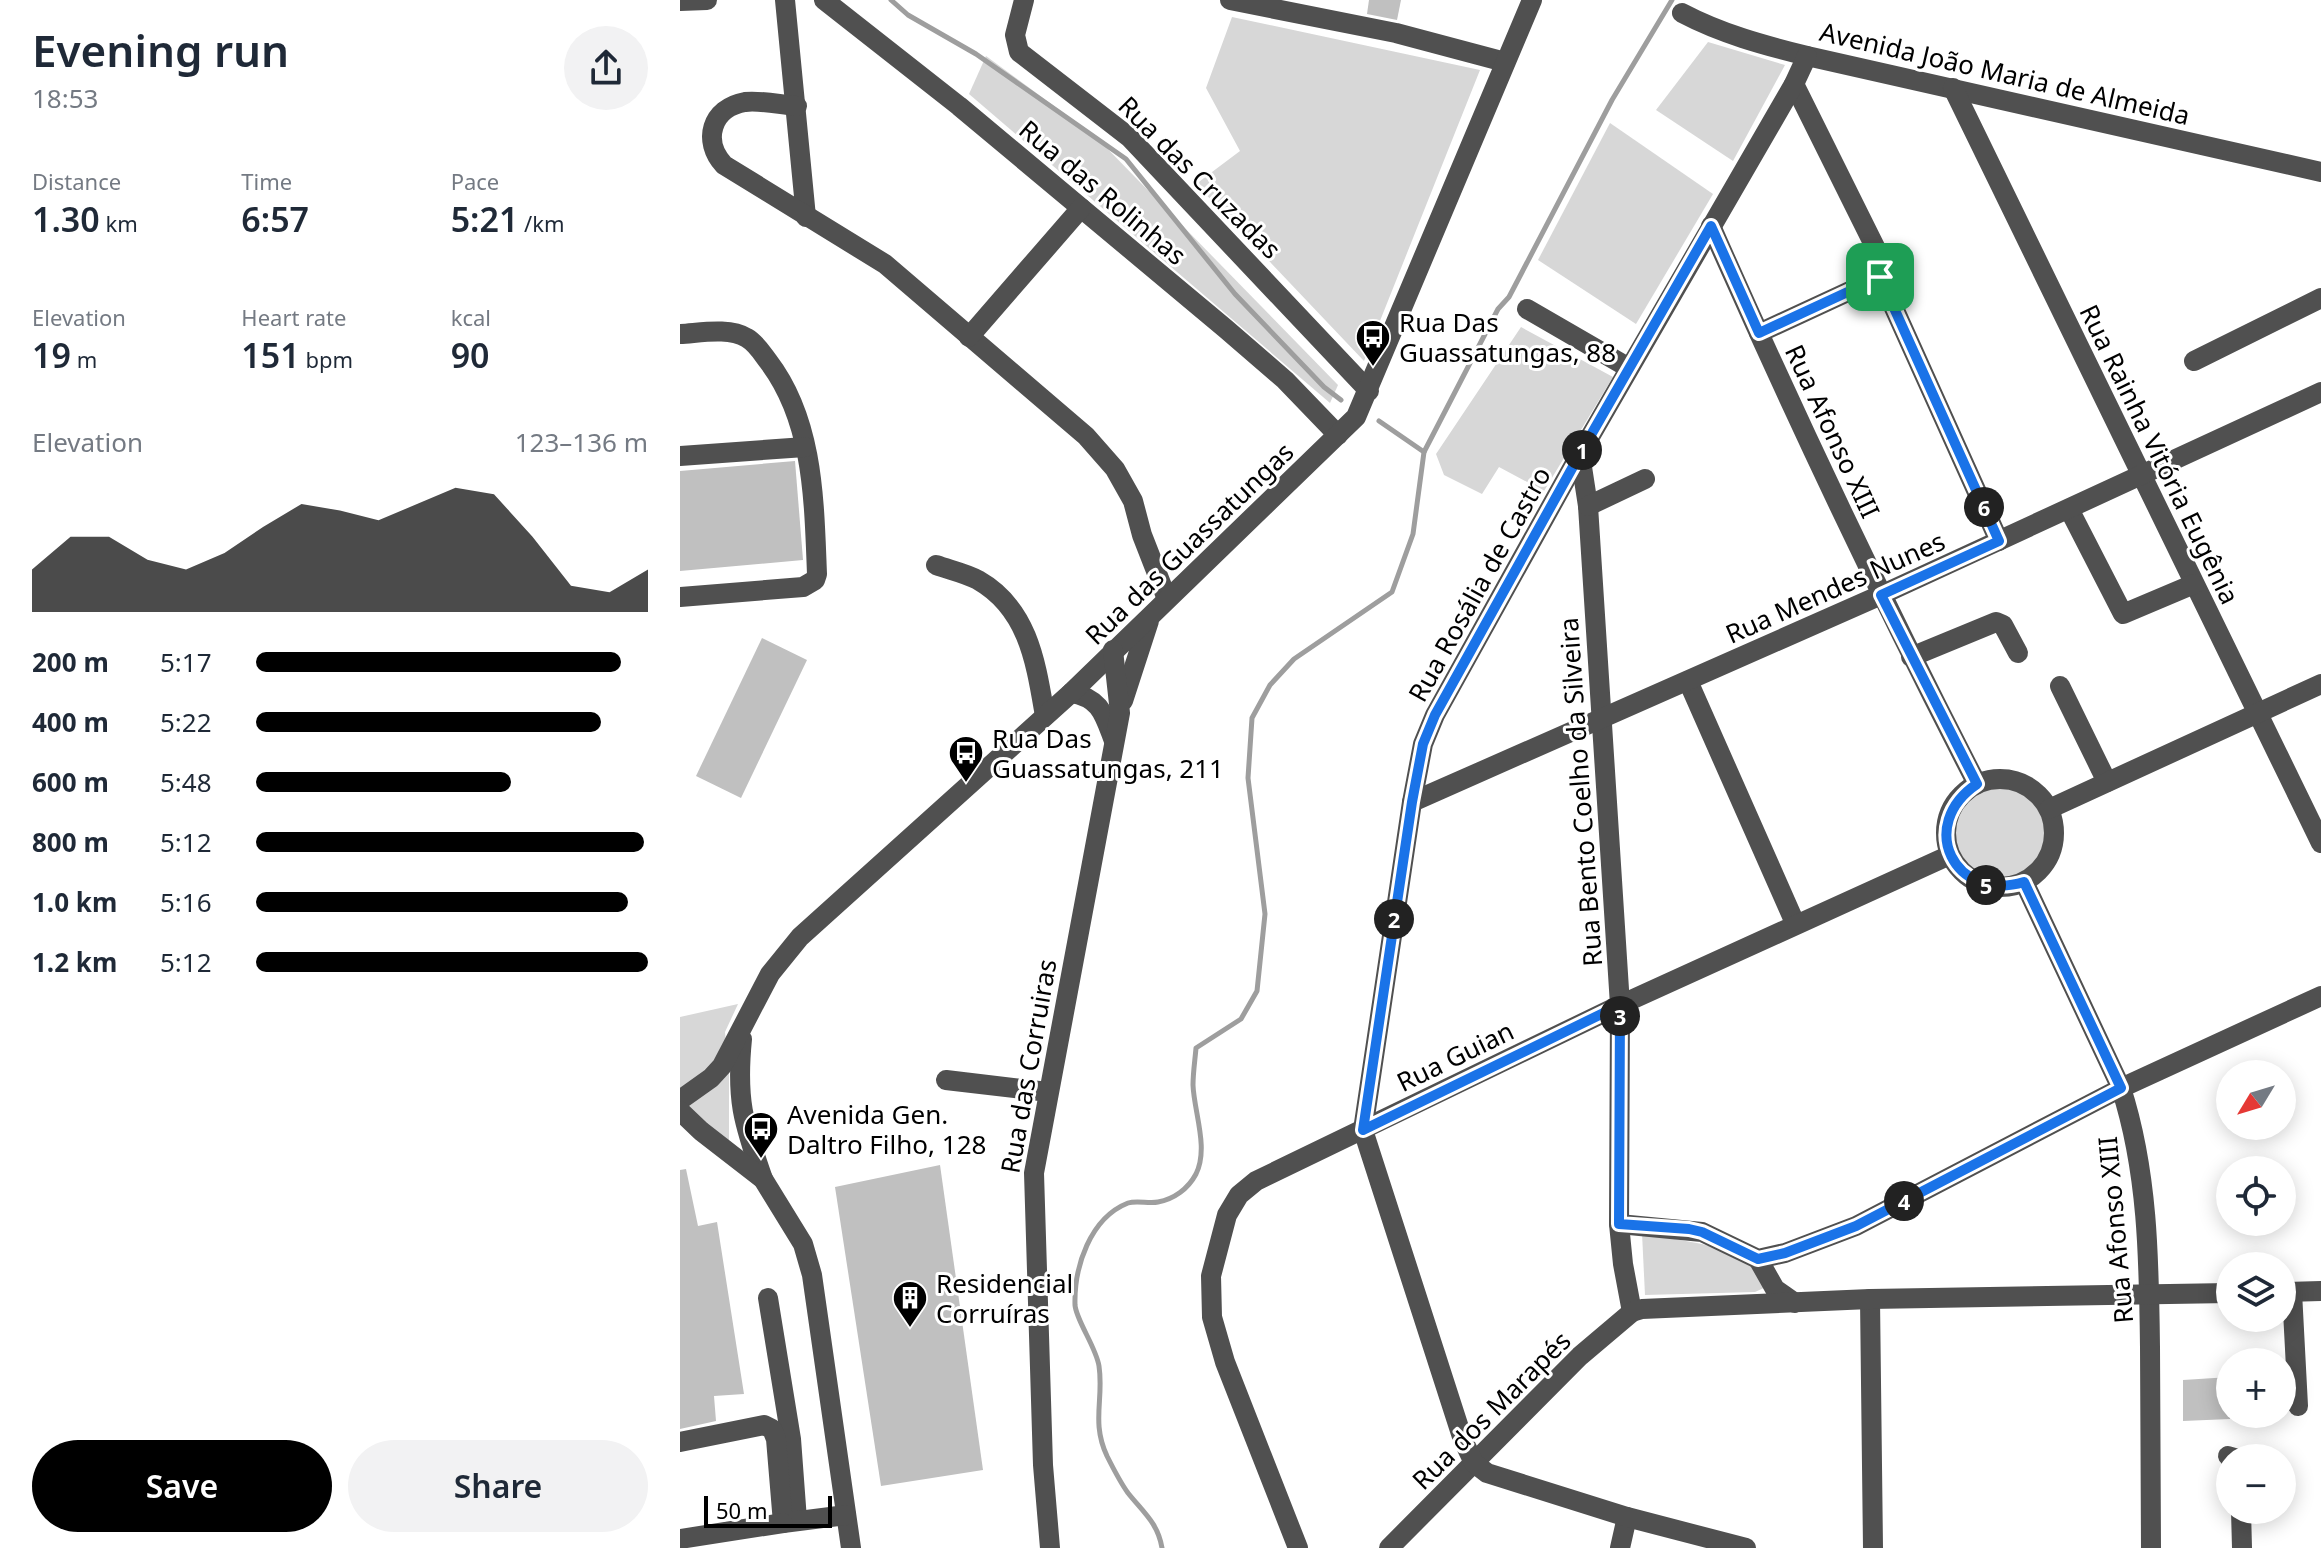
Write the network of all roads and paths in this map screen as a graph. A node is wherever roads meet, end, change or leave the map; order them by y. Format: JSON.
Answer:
{"nodes":[{"id":1,"x":707,"y":0,"type":"edge"},
{"id":2,"x":785,"y":0,"type":"edge"},
{"id":3,"x":824,"y":0,"type":"edge"},
{"id":4,"x":1024,"y":0,"type":"edge"},
{"id":5,"x":1230,"y":0,"type":"edge"},
{"id":6,"x":1532,"y":0,"type":"edge"},
{"id":7,"x":680,"y":1,"type":"edge"},
{"id":8,"x":1682,"y":13,"type":"dead end"},
{"id":9,"x":1807,"y":56,"type":"junction"},
{"id":10,"x":1505,"y":62,"type":"junction"},
{"id":11,"x":1794,"y":84,"type":"junction"},
{"id":12,"x":1953,"y":88,"type":"junction"},
{"id":13,"x":797,"y":106,"type":"junction"},
{"id":14,"x":2316,"y":170,"type":"edge"},
{"id":15,"x":2321,"y":191,"type":"edge"},
{"id":16,"x":1081,"y":208,"type":"junction"},
{"id":17,"x":806,"y":217,"type":"junction"},
{"id":18,"x":1711,"y":226,"type":"junction"},
{"id":19,"x":1880,"y":277,"type":"junction"},
{"id":20,"x":2321,"y":298,"type":"edge"},
{"id":21,"x":1527,"y":309,"type":"dead end"},
{"id":22,"x":1759,"y":333,"type":"junction"},
{"id":23,"x":680,"y":334,"type":"edge"},
{"id":24,"x":969,"y":337,"type":"junction"},
{"id":25,"x":2194,"y":361,"type":"dead end"},
{"id":26,"x":1629,"y":368,"type":"junction"},
{"id":27,"x":1369,"y":391,"type":"junction"},
{"id":28,"x":2321,"y":392,"type":"edge"},
{"id":29,"x":1338,"y":435,"type":"junction"},
{"id":30,"x":805,"y":447,"type":"junction"},
{"id":31,"x":1580,"y":454,"type":"junction"},
{"id":32,"x":680,"y":456,"type":"edge"},
{"id":33,"x":2140,"y":473,"type":"junction"},
{"id":34,"x":1645,"y":479,"type":"dead end"},
{"id":35,"x":1588,"y":506,"type":"junction"},
{"id":36,"x":2069,"y":509,"type":"junction"},
{"id":37,"x":1999,"y":541,"type":"junction"},
{"id":38,"x":936,"y":565,"type":"dead end"},
{"id":39,"x":2194,"y":584,"type":"junction"},
{"id":40,"x":1881,"y":595,"type":"junction"},
{"id":41,"x":680,"y":597,"type":"edge"},
{"id":42,"x":1167,"y":599,"type":"junction"},
{"id":43,"x":1151,"y":614,"type":"junction"},
{"id":44,"x":1113,"y":650,"type":"junction"},
{"id":45,"x":2018,"y":653,"type":"dead end"},
{"id":46,"x":1911,"y":657,"type":"junction"},
{"id":47,"x":1688,"y":681,"type":"junction"},
{"id":48,"x":2321,"y":684,"type":"edge"},
{"id":49,"x":2060,"y":686,"type":"dead end"},
{"id":50,"x":1071,"y":693,"type":"junction"},
{"id":51,"x":1120,"y":713,"type":"junction"},
{"id":52,"x":2258,"y":713,"type":"junction"},
{"id":53,"x":1045,"y":716,"type":"junction"},
{"id":54,"x":1602,"y":719,"type":"junction"},
{"id":55,"x":1114,"y":741,"type":"junction"},
{"id":56,"x":2107,"y":782,"type":"junction"},
{"id":57,"x":1977,"y":784,"type":"junction"},
{"id":58,"x":1412,"y":802,"type":"junction"},
{"id":59,"x":2049,"y":809,"type":"junction"},
{"id":60,"x":2321,"y":843,"type":"edge"},
{"id":61,"x":1950,"y":855,"type":"junction"},
{"id":62,"x":2024,"y":882,"type":"junction"},
{"id":63,"x":1795,"y":923,"type":"junction"},
{"id":64,"x":2321,"y":996,"type":"edge"},
{"id":65,"x":1620,"y":1005,"type":"junction"},
{"id":66,"x":744,"y":1026,"type":"junction"},
{"id":67,"x":946,"y":1080,"type":"dead end"},
{"id":68,"x":2121,"y":1088,"type":"junction"},
{"id":69,"x":1048,"y":1092,"type":"junction"},
{"id":70,"x":680,"y":1100,"type":"edge"},
{"id":71,"x":680,"y":1111,"type":"edge"},
{"id":72,"x":1363,"y":1130,"type":"junction"},
{"id":73,"x":763,"y":1179,"type":"junction"},
{"id":74,"x":1619,"y":1224,"type":"junction"},
{"id":75,"x":1758,"y":1259,"type":"junction"},
{"id":76,"x":2321,"y":1291,"type":"edge"},
{"id":77,"x":2296,"y":1292,"type":"edge"},
{"id":78,"x":2216,"y":1293,"type":"edge"},
{"id":79,"x":2149,"y":1294,"type":"junction"},
{"id":80,"x":768,"y":1298,"type":"dead end"},
{"id":81,"x":1870,"y":1299,"type":"junction"},
{"id":82,"x":1795,"y":1303,"type":"junction"},
{"id":83,"x":1632,"y":1312,"type":"junction"},
{"id":84,"x":2291,"y":1332,"type":"edge"},
{"id":85,"x":2298,"y":1406,"type":"dead end"},
{"id":86,"x":680,"y":1442,"type":"edge"},
{"id":87,"x":1474,"y":1463,"type":"junction"},
{"id":88,"x":846,"y":1515,"type":"junction"},
{"id":89,"x":1627,"y":1517,"type":"junction"},
{"id":90,"x":790,"y":1521,"type":"junction"},
{"id":91,"x":2241,"y":1524,"type":"edge"},
{"id":92,"x":680,"y":1539,"type":"edge"},
{"id":93,"x":851,"y":1548,"type":"edge"},
{"id":94,"x":1050,"y":1548,"type":"edge"},
{"id":95,"x":1298,"y":1548,"type":"edge"},
{"id":96,"x":1389,"y":1548,"type":"edge"},
{"id":97,"x":1620,"y":1548,"type":"edge"},
{"id":98,"x":1746,"y":1548,"type":"edge"},
{"id":99,"x":1873,"y":1548,"type":"edge"},
{"id":100,"x":2151,"y":1548,"type":"edge"},
{"id":101,"x":2242,"y":1548,"type":"edge"}],
"edges":[{"from":1,"to":7,"type":"street"},
{"from":2,"to":13,"type":"street"},
{"from":3,"to":16,"type":"street","name":"Rua das Rolinhas"},
{"from":4,"to":27,"type":"street","name":"Rua das Cruzadas"},
{"from":5,"to":10,"type":"street"},
{"from":6,"to":10,"type":"street","name":"Rua das Guassatungas"},
{"from":8,"to":9,"type":"street","name":"Avenida João Maria de Almeida"},
{"from":9,"to":11,"type":"street","name":"Rua Rosália de Castro"},
{"from":9,"to":12,"type":"street","name":"Avenida João Maria de Almeida"},
{"from":10,"to":27,"type":"street","name":"Rua das Guassatungas"},
{"from":11,"to":18,"type":"street","name":"Rua Rosália de Castro"},
{"from":11,"to":19,"type":"street"},
{"from":12,"to":14,"type":"street","name":"Avenida João Maria de Almeida"},
{"from":12,"to":33,"type":"street","name":"Rua Rainha Vitória Eugênia"},
{"from":13,"to":17,"type":"street"},
{"from":13,"to":17,"type":"street"},
{"from":14,"to":15,"type":"street"},
{"from":16,"to":24,"type":"street"},
{"from":16,"to":29,"type":"street","name":"Rua das Rolinhas"},
{"from":17,"to":24,"type":"street"},
{"from":18,"to":22,"type":"street","name":"Rua Afonso XIII"},
{"from":18,"to":26,"type":"street","name":"Rua Rosália de Castro"},
{"from":19,"to":22,"type":"street"},
{"from":19,"to":37,"type":"street"},
{"from":20,"to":25,"type":"street"},
{"from":21,"to":26,"type":"street"},
{"from":22,"to":40,"type":"street","name":"Rua Afonso XIII"},
{"from":23,"to":30,"type":"street"},
{"from":24,"to":42,"type":"street"},
{"from":26,"to":31,"type":"street","name":"Rua Rosália de Castro"},
{"from":27,"to":29,"type":"street","name":"Rua das Guassatungas"},
{"from":28,"to":33,"type":"street","name":"Rua Mendes Nunes"},
{"from":29,"to":42,"type":"street","name":"Rua das Guassatungas"},
{"from":30,"to":32,"type":"street"},
{"from":30,"to":41,"type":"street"},
{"from":31,"to":35,"type":"street","name":"Rua Bento Coelho da Silveira"},
{"from":31,"to":58,"type":"street","name":"Rua Rosália de Castro"},
{"from":33,"to":36,"type":"street","name":"Rua Mendes Nunes"},
{"from":33,"to":39,"type":"street","name":"Rua Rainha Vitória Eugênia"},
{"from":34,"to":35,"type":"street"},
{"from":35,"to":54,"type":"street","name":"Rua Bento Coelho da Silveira"},
{"from":36,"to":37,"type":"street","name":"Rua Mendes Nunes"},
{"from":36,"to":39,"type":"street"},
{"from":37,"to":40,"type":"street","name":"Rua Mendes Nunes"},
{"from":38,"to":53,"type":"street"},
{"from":39,"to":52,"type":"street","name":"Rua Rainha Vitória Eugênia"},
{"from":40,"to":46,"type":"street","name":"Rua Afonso XIII"},
{"from":40,"to":47,"type":"street","name":"Rua Mendes Nunes"},
{"from":42,"to":43,"type":"street","name":"Rua das Guassatungas"},
{"from":43,"to":44,"type":"street","name":"Rua das Guassatungas"},
{"from":43,"to":51,"type":"street"},
{"from":44,"to":50,"type":"street","name":"Rua das Guassatungas"},
{"from":44,"to":51,"type":"street","name":"Rua das Corruiras"},
{"from":45,"to":46,"type":"street"},
{"from":46,"to":57,"type":"street","name":"Rua Afonso XIII"},
{"from":47,"to":54,"type":"street","name":"Rua Mendes Nunes"},
{"from":47,"to":63,"type":"street"},
{"from":48,"to":52,"type":"street"},
{"from":49,"to":56,"type":"street"},
{"from":50,"to":53,"type":"street","name":"Rua das Guassatungas"},
{"from":50,"to":55,"type":"street"},
{"from":51,"to":55,"type":"street","name":"Rua das Corruiras"},
{"from":52,"to":56,"type":"street"},
{"from":52,"to":60,"type":"street","name":"Rua Rainha Vitória Eugênia"},
{"from":53,"to":66,"type":"street","name":"Rua das Guassatungas"},
{"from":54,"to":58,"type":"street","name":"Rua Mendes Nunes"},
{"from":54,"to":65,"type":"street","name":"Rua Bento Coelho da Silveira"},
{"from":55,"to":69,"type":"street","name":"Rua das Corruiras"},
{"from":56,"to":59,"type":"street"},
{"from":57,"to":59,"type":"street"},
{"from":57,"to":61,"type":"street"},
{"from":58,"to":72,"type":"street","name":"Rua Rosália de Castro"},
{"from":59,"to":62,"type":"street"},
{"from":61,"to":62,"type":"street"},
{"from":61,"to":63,"type":"street","name":"Rua Guian"},
{"from":62,"to":68,"type":"street","name":"Rua Afonso XIII"},
{"from":63,"to":65,"type":"street","name":"Rua Guian"},
{"from":64,"to":68,"type":"street"},
{"from":65,"to":72,"type":"street","name":"Rua Guian"},
{"from":65,"to":74,"type":"street","name":"Rua Bento Coelho da Silveira"},
{"from":66,"to":70,"type":"street","name":"Rua das Guassatungas"},
{"from":66,"to":73,"type":"street"},
{"from":67,"to":69,"type":"street"},
{"from":68,"to":75,"type":"street"},
{"from":68,"to":79,"type":"street","name":"Rua Afonso XIII"},
{"from":69,"to":94,"type":"street","name":"Rua das Corruiras"},
{"from":71,"to":73,"type":"street"},
{"from":72,"to":87,"type":"street","name":"Rua Rosália de Castro"},
{"from":72,"to":95,"type":"street","name":"Rua Guian"},
{"from":73,"to":88,"type":"street"},
{"from":74,"to":75,"type":"street"},
{"from":74,"to":83,"type":"street","name":"Rua Bento Coelho da Silveira"},
{"from":75,"to":82,"type":"street"},
{"from":76,"to":77,"type":"street"},
{"from":78,"to":79,"type":"street"},
{"from":79,"to":81,"type":"street"},
{"from":79,"to":100,"type":"street","name":"Rua Afonso XIII"},
{"from":80,"to":90,"type":"street"},
{"from":81,"to":82,"type":"street"},
{"from":81,"to":99,"type":"street"},
{"from":82,"to":83,"type":"street"},
{"from":83,"to":87,"type":"street","name":"Rua dos Marapés"},
{"from":84,"to":85,"type":"street"},
{"from":86,"to":90,"type":"street"},
{"from":87,"to":89,"type":"street"},
{"from":87,"to":96,"type":"street","name":"Rua dos Marapés"},
{"from":88,"to":90,"type":"street"},
{"from":88,"to":93,"type":"street"},
{"from":89,"to":97,"type":"street"},
{"from":89,"to":98,"type":"street"},
{"from":90,"to":92,"type":"street"},
{"from":91,"to":101,"type":"street"}]}
